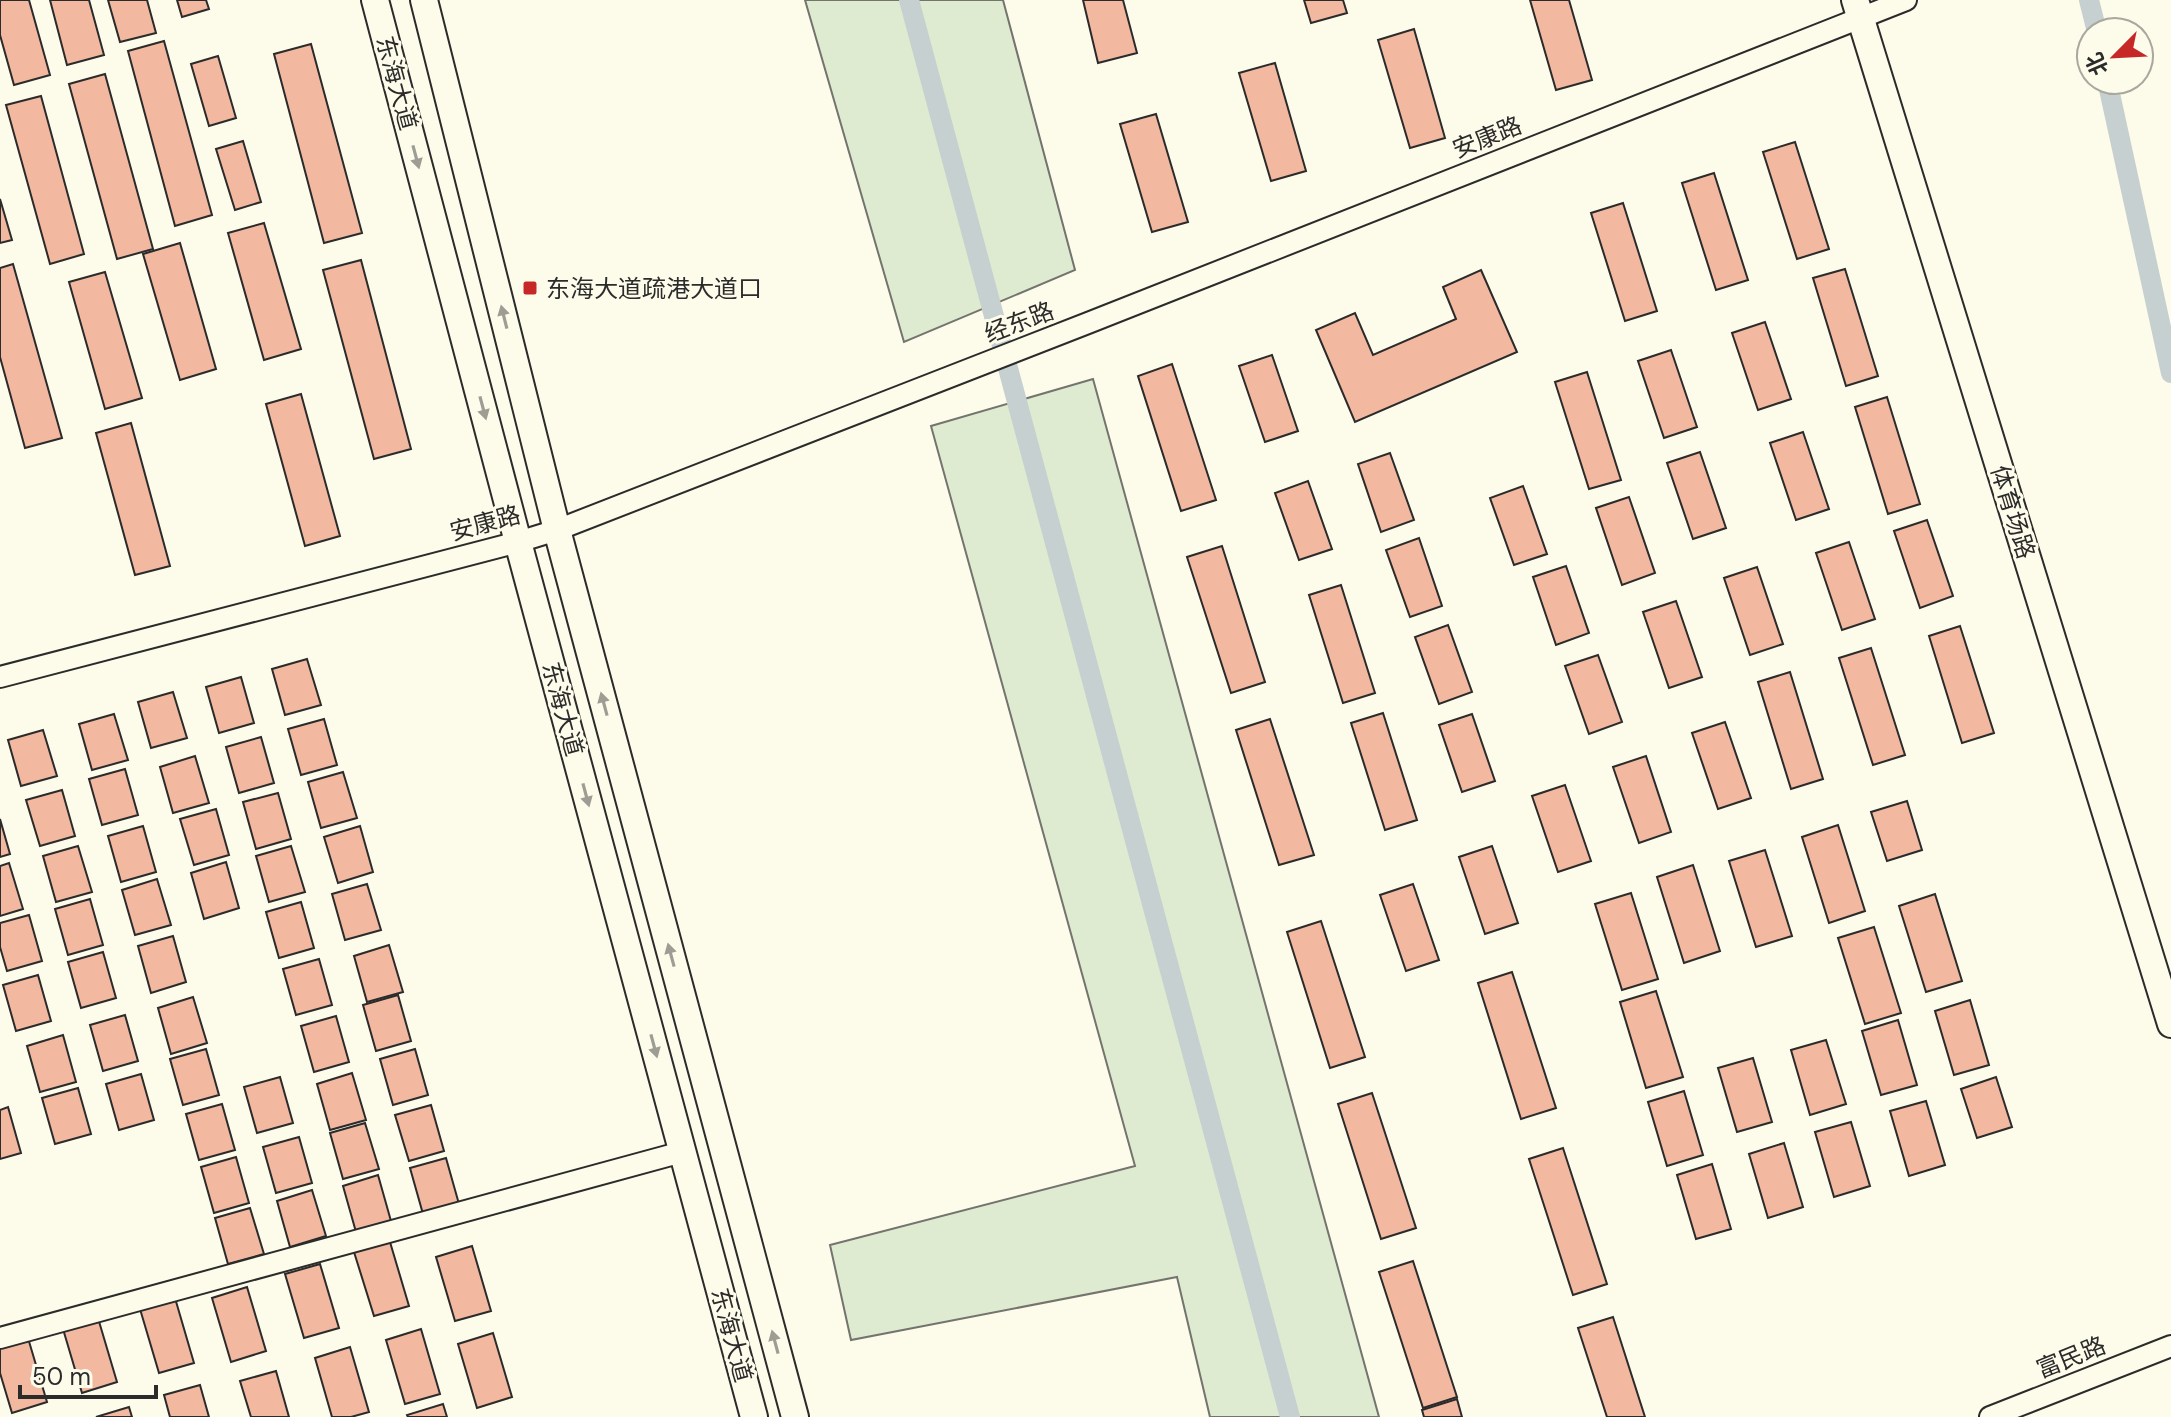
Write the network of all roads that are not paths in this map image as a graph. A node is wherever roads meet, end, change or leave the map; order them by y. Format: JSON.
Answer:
{"nodes":[{"id":1,"x":375,"y":0,"type":"edge"},
{"id":2,"x":424,"y":0,"type":"edge"},
{"id":3,"x":1906,"y":0,"type":"edge"},
{"id":4,"x":1858,"y":8,"type":"edge"},
{"id":5,"x":1088,"y":323,"type":"joint"},
{"id":6,"x":967,"y":369,"type":"joint"},
{"id":7,"x":557,"y":530,"type":"junction"},
{"id":8,"x":518,"y":542,"type":"junction"},
{"id":9,"x":0,"y":677,"type":"edge"},
{"id":10,"x":2171,"y":1024,"type":"edge"},
{"id":11,"x":682,"y":1152,"type":"junction"},
{"id":12,"x":0,"y":1338,"type":"edge"},
{"id":13,"x":2171,"y":1346,"type":"edge"},
{"id":14,"x":754,"y":1417,"type":"edge"},
{"id":15,"x":795,"y":1417,"type":"edge"},
{"id":16,"x":1990,"y":1417,"type":"edge"}],
"edges":[{"from":1,"to":8,"type":"main road","name":"东海大道","one_way":true},
{"from":7,"to":2,"type":"main road","name":"东海大道","one_way":true},
{"from":3,"to":4,"type":"street","name":"安康路"},
{"from":4,"to":5,"type":"street","name":"安康路"},
{"from":4,"to":10,"type":"main road","name":"体育场路"},
{"from":5,"to":6,"type":"street","name":"经东路"},
{"from":6,"to":7,"type":"street","name":"安康路"},
{"from":7,"to":8,"type":"street","name":"安康路"},
{"from":15,"to":7,"type":"main road","name":"东海大道","one_way":true},
{"from":8,"to":9,"type":"street","name":"安康路"},
{"from":8,"to":11,"type":"main road","name":"东海大道","one_way":true},
{"from":11,"to":12,"type":"street"},
{"from":11,"to":14,"type":"main road","name":"东海大道"},
{"from":13,"to":16,"type":"street","name":"富民路"}]}
